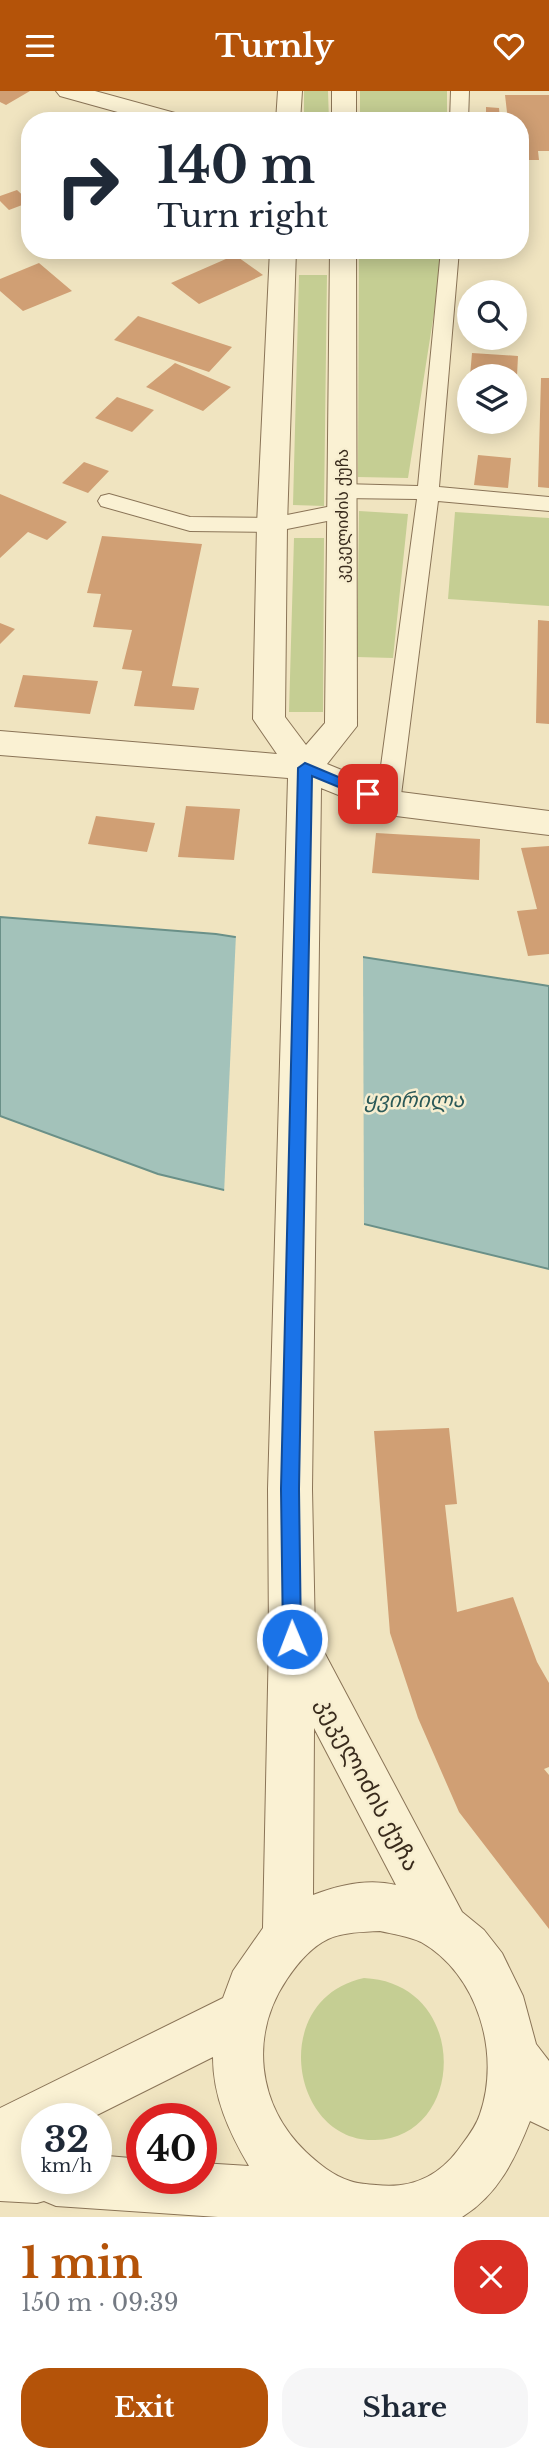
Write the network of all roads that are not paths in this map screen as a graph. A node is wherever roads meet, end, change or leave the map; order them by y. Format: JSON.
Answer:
{"nodes":[{"id":1,"x":68,"y":91,"type":"edge"},
{"id":2,"x":290,"y":91,"type":"edge"},
{"id":3,"x":344,"y":91,"type":"edge"},
{"id":4,"x":460,"y":91,"type":"edge"},
{"id":5,"x":145,"y":112,"type":"edge"},
{"id":6,"x":289,"y":112,"type":"edge"},
{"id":7,"x":344,"y":112,"type":"edge"},
{"id":8,"x":459,"y":112,"type":"edge"},
{"id":9,"x":283,"y":259,"type":"edge"},
{"id":10,"x":343,"y":259,"type":"edge"},
{"id":11,"x":449,"y":259,"type":"edge"},
{"id":12,"x":428,"y":493,"type":"junction"},
{"id":13,"x":109,"y":501,"type":"dead end"},
{"id":14,"x":342,"y":501,"type":"junction"},
{"id":15,"x":549,"y":504,"type":"edge"},
{"id":16,"x":272,"y":525,"type":"junction"},
{"id":17,"x":0,"y":743,"type":"edge"},
{"id":18,"x":305,"y":768,"type":"junction"},
{"id":19,"x":388,"y":803,"type":"junction"},
{"id":20,"x":549,"y":823,"type":"edge"},
{"id":21,"x":292,"y":1639,"type":"junction"},
{"id":22,"x":444,"y":1929,"type":"junction"},
{"id":23,"x":288,"y":1937,"type":"junction"},
{"id":24,"x":242,"y":2015,"type":"junction"},
{"id":25,"x":513,"y":2055,"type":"junction"},
{"id":26,"x":549,"y":2104,"type":"edge"},
{"id":27,"x":0,"y":2136,"type":"edge"},
{"id":28,"x":0,"y":2175,"type":"edge"},
{"id":29,"x":21,"y":2176,"type":"edge"},
{"id":30,"x":112,"y":2183,"type":"edge"},
{"id":31,"x":311,"y":2197,"type":"junction"},
{"id":32,"x":416,"y":2215,"type":"edge"}],
"edges":[{"from":1,"to":5,"type":"street"},
{"from":2,"to":6,"type":"street"},
{"from":3,"to":7,"type":"street"},
{"from":4,"to":8,"type":"lane"},
{"from":9,"to":16,"type":"street"},
{"from":10,"to":14,"type":"street","name":"კეკელიძის ქუჩა"},
{"from":11,"to":12,"type":"lane"},
{"from":12,"to":14,"type":"lane"},
{"from":12,"to":15,"type":"lane"},
{"from":12,"to":19,"type":"lane"},
{"from":13,"to":16,"type":"lane"},
{"from":14,"to":16,"type":"lane"},
{"from":14,"to":18,"type":"street","name":"კეკელიძის ქუჩა"},
{"from":16,"to":18,"type":"street"},
{"from":17,"to":18,"type":"street"},
{"from":18,"to":19,"type":"street"},
{"from":18,"to":21,"type":"street","name":"კეკელიძის ქუჩა"},
{"from":19,"to":20,"type":"street"},
{"from":21,"to":22,"type":"street","name":"კეკელიძის ქუჩა"},
{"from":21,"to":23,"type":"street","name":"კეკელიძის ქუჩა"},
{"from":22,"to":23,"type":"street"},
{"from":22,"to":25,"type":"street"},
{"from":23,"to":24,"type":"street"},
{"from":24,"to":27,"type":"street"},
{"from":24,"to":31,"type":"street"},
{"from":25,"to":26,"type":"street"},
{"from":25,"to":32,"type":"street"},
{"from":28,"to":29,"type":"street"},
{"from":30,"to":31,"type":"street"},
{"from":31,"to":32,"type":"street"}]}
